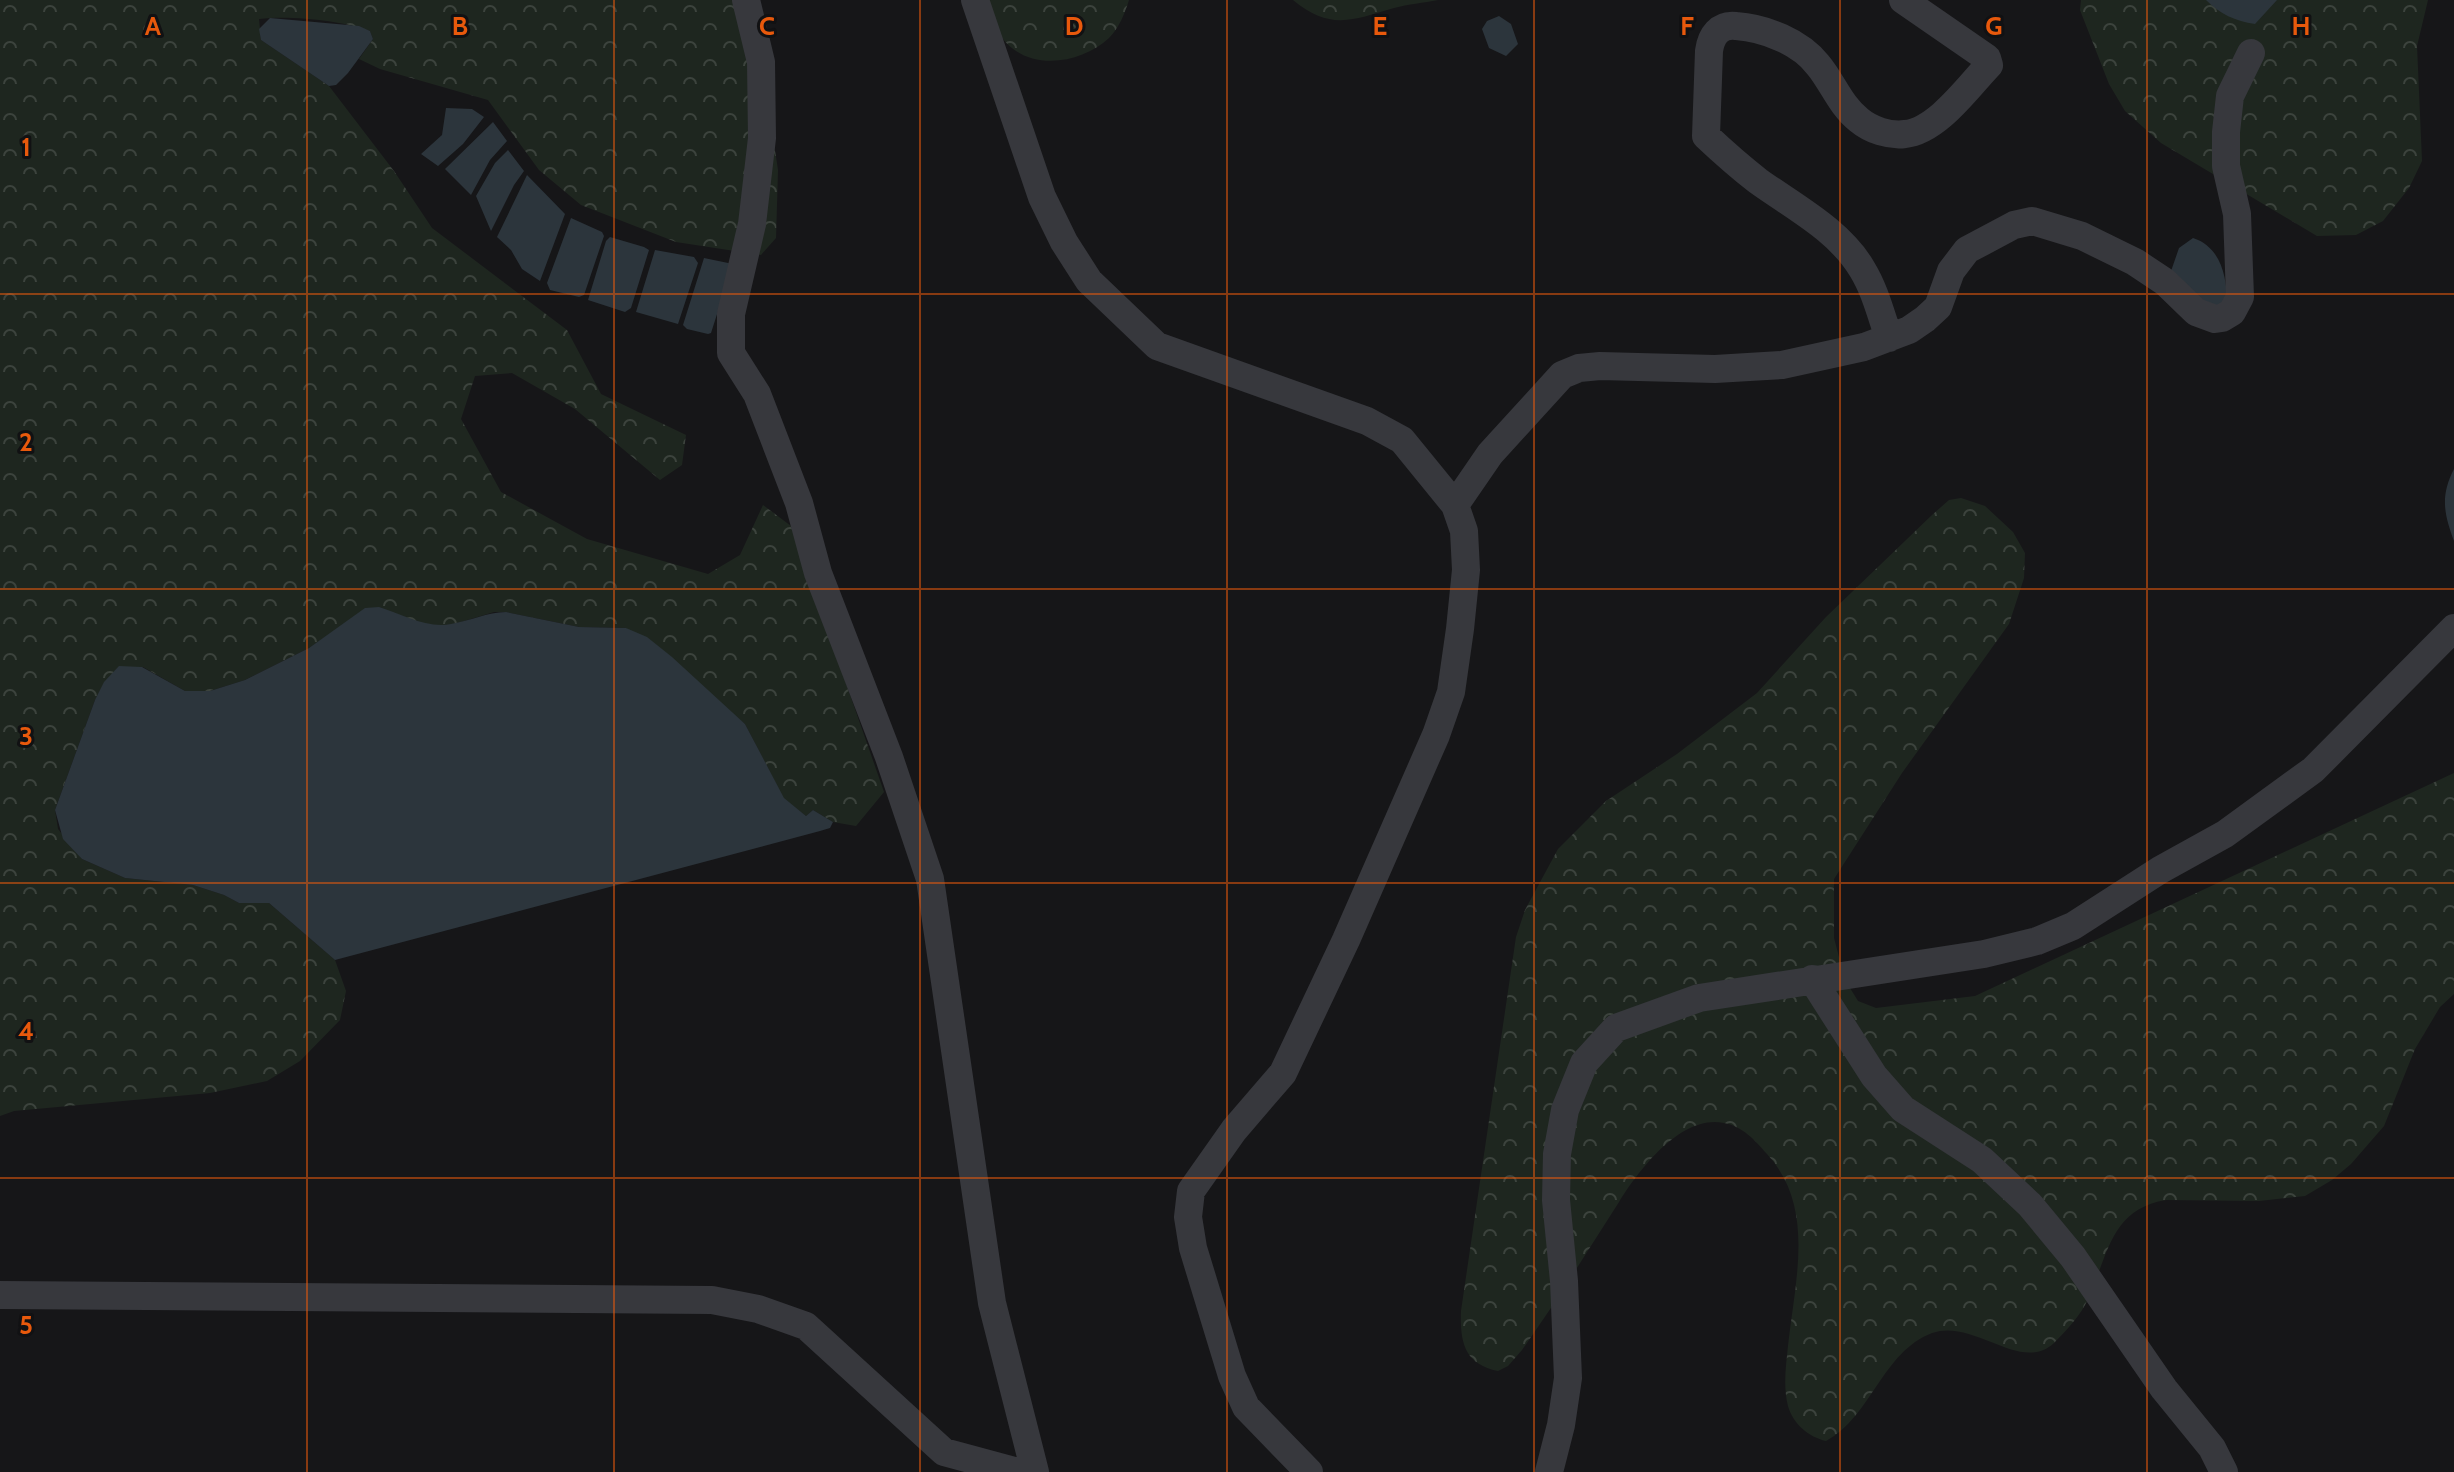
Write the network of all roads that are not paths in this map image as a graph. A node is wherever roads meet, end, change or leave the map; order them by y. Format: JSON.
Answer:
{"nodes":[{"id":1,"x":746,"y":0,"type":"edge"},
{"id":2,"x":975,"y":0,"type":"edge"},
{"id":3,"x":1903,"y":0,"type":"edge"},
{"id":4,"x":2251,"y":53,"type":"dead end"},
{"id":5,"x":1889,"y":338,"type":"junction"},
{"id":6,"x":1455,"y":505,"type":"junction"},
{"id":7,"x":2454,"y":628,"type":"edge"},
{"id":8,"x":1812,"y":979,"type":"junction"},
{"id":9,"x":0,"y":1295,"type":"edge"},
{"id":10,"x":944,"y":1462,"type":"edge"},
{"id":11,"x":1018,"y":1472,"type":"edge"},
{"id":12,"x":1035,"y":1472,"type":"edge"},
{"id":13,"x":1309,"y":1472,"type":"edge"},
{"id":14,"x":1549,"y":1472,"type":"edge"},
{"id":15,"x":2224,"y":1472,"type":"edge"}],
"edges":[{"from":1,"to":12,"type":"street"},
{"from":2,"to":6,"type":"street"},
{"from":3,"to":5,"type":"street"},
{"from":4,"to":5,"type":"street"},
{"from":5,"to":6,"type":"street"},
{"from":6,"to":13,"type":"street"},
{"from":7,"to":8,"type":"street"},
{"from":8,"to":14,"type":"street"},
{"from":8,"to":15,"type":"street"},
{"from":9,"to":10,"type":"street"},
{"from":10,"to":11,"type":"street"}]}
